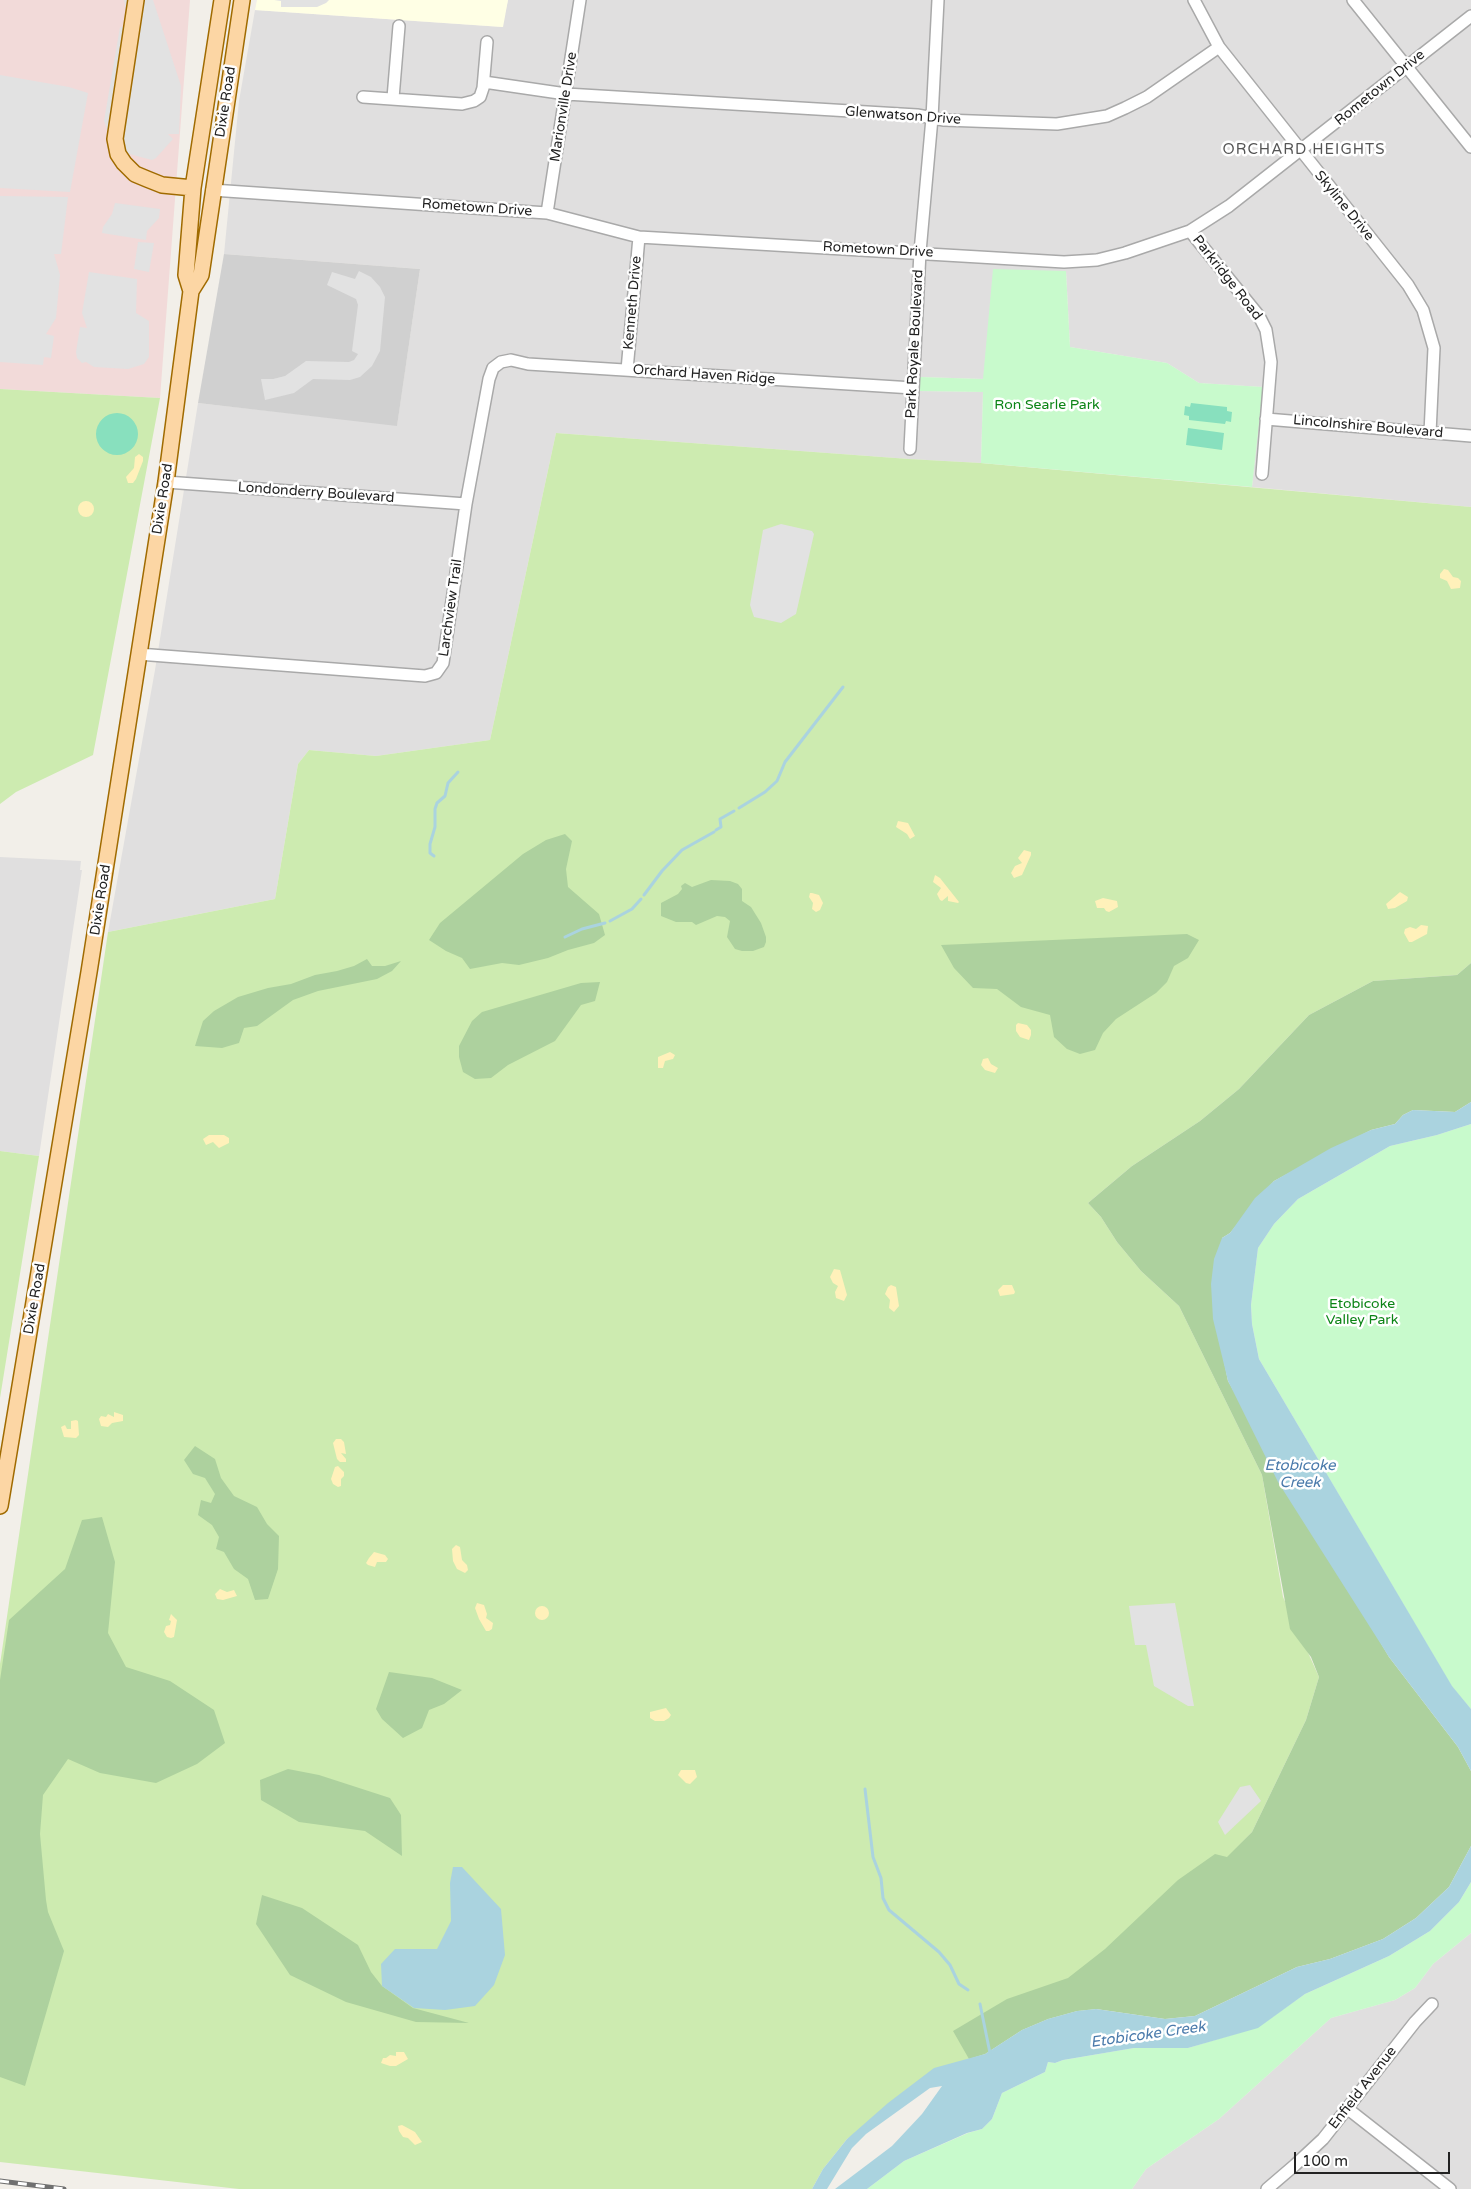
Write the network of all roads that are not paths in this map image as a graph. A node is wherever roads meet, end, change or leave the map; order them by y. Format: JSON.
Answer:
{"nodes":[{"id":1,"x":136,"y":0,"type":"edge"},
{"id":2,"x":222,"y":0,"type":"edge"},
{"id":3,"x":242,"y":0,"type":"edge"},
{"id":4,"x":580,"y":0,"type":"edge"},
{"id":5,"x":938,"y":0,"type":"edge"},
{"id":6,"x":1194,"y":0,"type":"edge"},
{"id":7,"x":1354,"y":0,"type":"edge"},
{"id":8,"x":1471,"y":16,"type":"edge"},
{"id":9,"x":399,"y":26,"type":"dead end"},
{"id":10,"x":487,"y":42,"type":"dead end"},
{"id":11,"x":1219,"y":47,"type":"junction"},
{"id":12,"x":1406,"y":66,"type":"junction"},
{"id":13,"x":484,"y":82,"type":"junction"},
{"id":14,"x":566,"y":94,"type":"junction"},
{"id":15,"x":363,"y":96,"type":"dead end"},
{"id":16,"x":393,"y":98,"type":"junction"},
{"id":17,"x":932,"y":118,"type":"junction"},
{"id":18,"x":1471,"y":148,"type":"edge"},
{"id":19,"x":1300,"y":152,"type":"junction"},
{"id":20,"x":193,"y":188,"type":"junction"},
{"id":21,"x":212,"y":190,"type":"junction"},
{"id":22,"x":547,"y":213,"type":"junction"},
{"id":23,"x":1190,"y":231,"type":"junction"},
{"id":24,"x":639,"y":237,"type":"junction"},
{"id":25,"x":920,"y":252,"type":"junction"},
{"id":26,"x":191,"y":291,"type":"junction"},
{"id":27,"x":496,"y":366,"type":"joint"},
{"id":28,"x":627,"y":370,"type":"junction"},
{"id":29,"x":914,"y":388,"type":"junction"},
{"id":30,"x":1266,"y":419,"type":"junction"},
{"id":31,"x":1430,"y":433,"type":"junction"},
{"id":32,"x":1471,"y":436,"type":"edge"},
{"id":33,"x":910,"y":449,"type":"dead end"},
{"id":34,"x":1262,"y":474,"type":"dead end"},
{"id":35,"x":166,"y":482,"type":"junction"},
{"id":36,"x":466,"y":504,"type":"junction"},
{"id":37,"x":138,"y":654,"type":"junction"},
{"id":38,"x":0,"y":1506,"type":"edge"},
{"id":39,"x":1432,"y":2004,"type":"dead end"},
{"id":40,"x":1348,"y":2109,"type":"junction"},
{"id":41,"x":1267,"y":2189,"type":"edge"},
{"id":42,"x":1450,"y":2189,"type":"edge"}],
"edges":[{"from":1,"to":20,"type":"main road"},
{"from":2,"to":20,"type":"main road","name":"Dixie Road"},
{"from":3,"to":21,"type":"main road","name":"Dixie Road"},
{"from":4,"to":14,"type":"street","name":"Marionville Drive"},
{"from":5,"to":17,"type":"street","name":"Park Royale Boulevard"},
{"from":6,"to":11,"type":"street","name":"Skyline Drive"},
{"from":7,"to":12,"type":"street"},
{"from":8,"to":12,"type":"street","name":"Rometown Drive"},
{"from":9,"to":16,"type":"street"},
{"from":10,"to":13,"type":"street"},
{"from":11,"to":17,"type":"street","name":"Glenwatson Drive"},
{"from":11,"to":19,"type":"street","name":"Skyline Drive"},
{"from":12,"to":18,"type":"street"},
{"from":12,"to":19,"type":"street","name":"Rometown Drive"},
{"from":13,"to":14,"type":"street","name":"Glenwatson Drive"},
{"from":13,"to":16,"type":"street"},
{"from":14,"to":17,"type":"street","name":"Glenwatson Drive"},
{"from":14,"to":22,"type":"street","name":"Marionville Drive"},
{"from":15,"to":16,"type":"street"},
{"from":17,"to":25,"type":"street","name":"Park Royale Boulevard"},
{"from":19,"to":23,"type":"street","name":"Rometown Drive"},
{"from":19,"to":31,"type":"street","name":"Skyline Drive"},
{"from":20,"to":26,"type":"main road","name":"Dixie Road"},
{"from":21,"to":22,"type":"street","name":"Rometown Drive"},
{"from":21,"to":26,"type":"main road","name":"Dixie Road"},
{"from":22,"to":24,"type":"street","name":"Rometown Drive"},
{"from":23,"to":25,"type":"street","name":"Rometown Drive"},
{"from":23,"to":30,"type":"street","name":"Parkridge Road"},
{"from":24,"to":25,"type":"street","name":"Rometown Drive"},
{"from":24,"to":28,"type":"street","name":"Kenneth Drive"},
{"from":25,"to":29,"type":"street","name":"Park Royale Boulevard"},
{"from":26,"to":35,"type":"main road","name":"Dixie Road"},
{"from":27,"to":28,"type":"street","name":"Orchard Haven Ridge"},
{"from":27,"to":36,"type":"street","name":"Larchview Trail"},
{"from":28,"to":29,"type":"street","name":"Orchard Haven Ridge"},
{"from":29,"to":33,"type":"street","name":"Park Royale Boulevard"},
{"from":30,"to":31,"type":"street","name":"Lincolnshire Boulevard"},
{"from":30,"to":34,"type":"street","name":"Parkridge Road"},
{"from":31,"to":32,"type":"street","name":"Lincolnshire Boulevard"},
{"from":35,"to":36,"type":"street","name":"Londonderry Boulevard"},
{"from":35,"to":37,"type":"main road","name":"Dixie Road"},
{"from":36,"to":37,"type":"street","name":"Larchview Trail"},
{"from":37,"to":38,"type":"main road","name":"Dixie Road"},
{"from":39,"to":40,"type":"street","name":"Enfield Avenue"},
{"from":40,"to":41,"type":"street","name":"Enfield Avenue"},
{"from":40,"to":42,"type":"street"}]}
